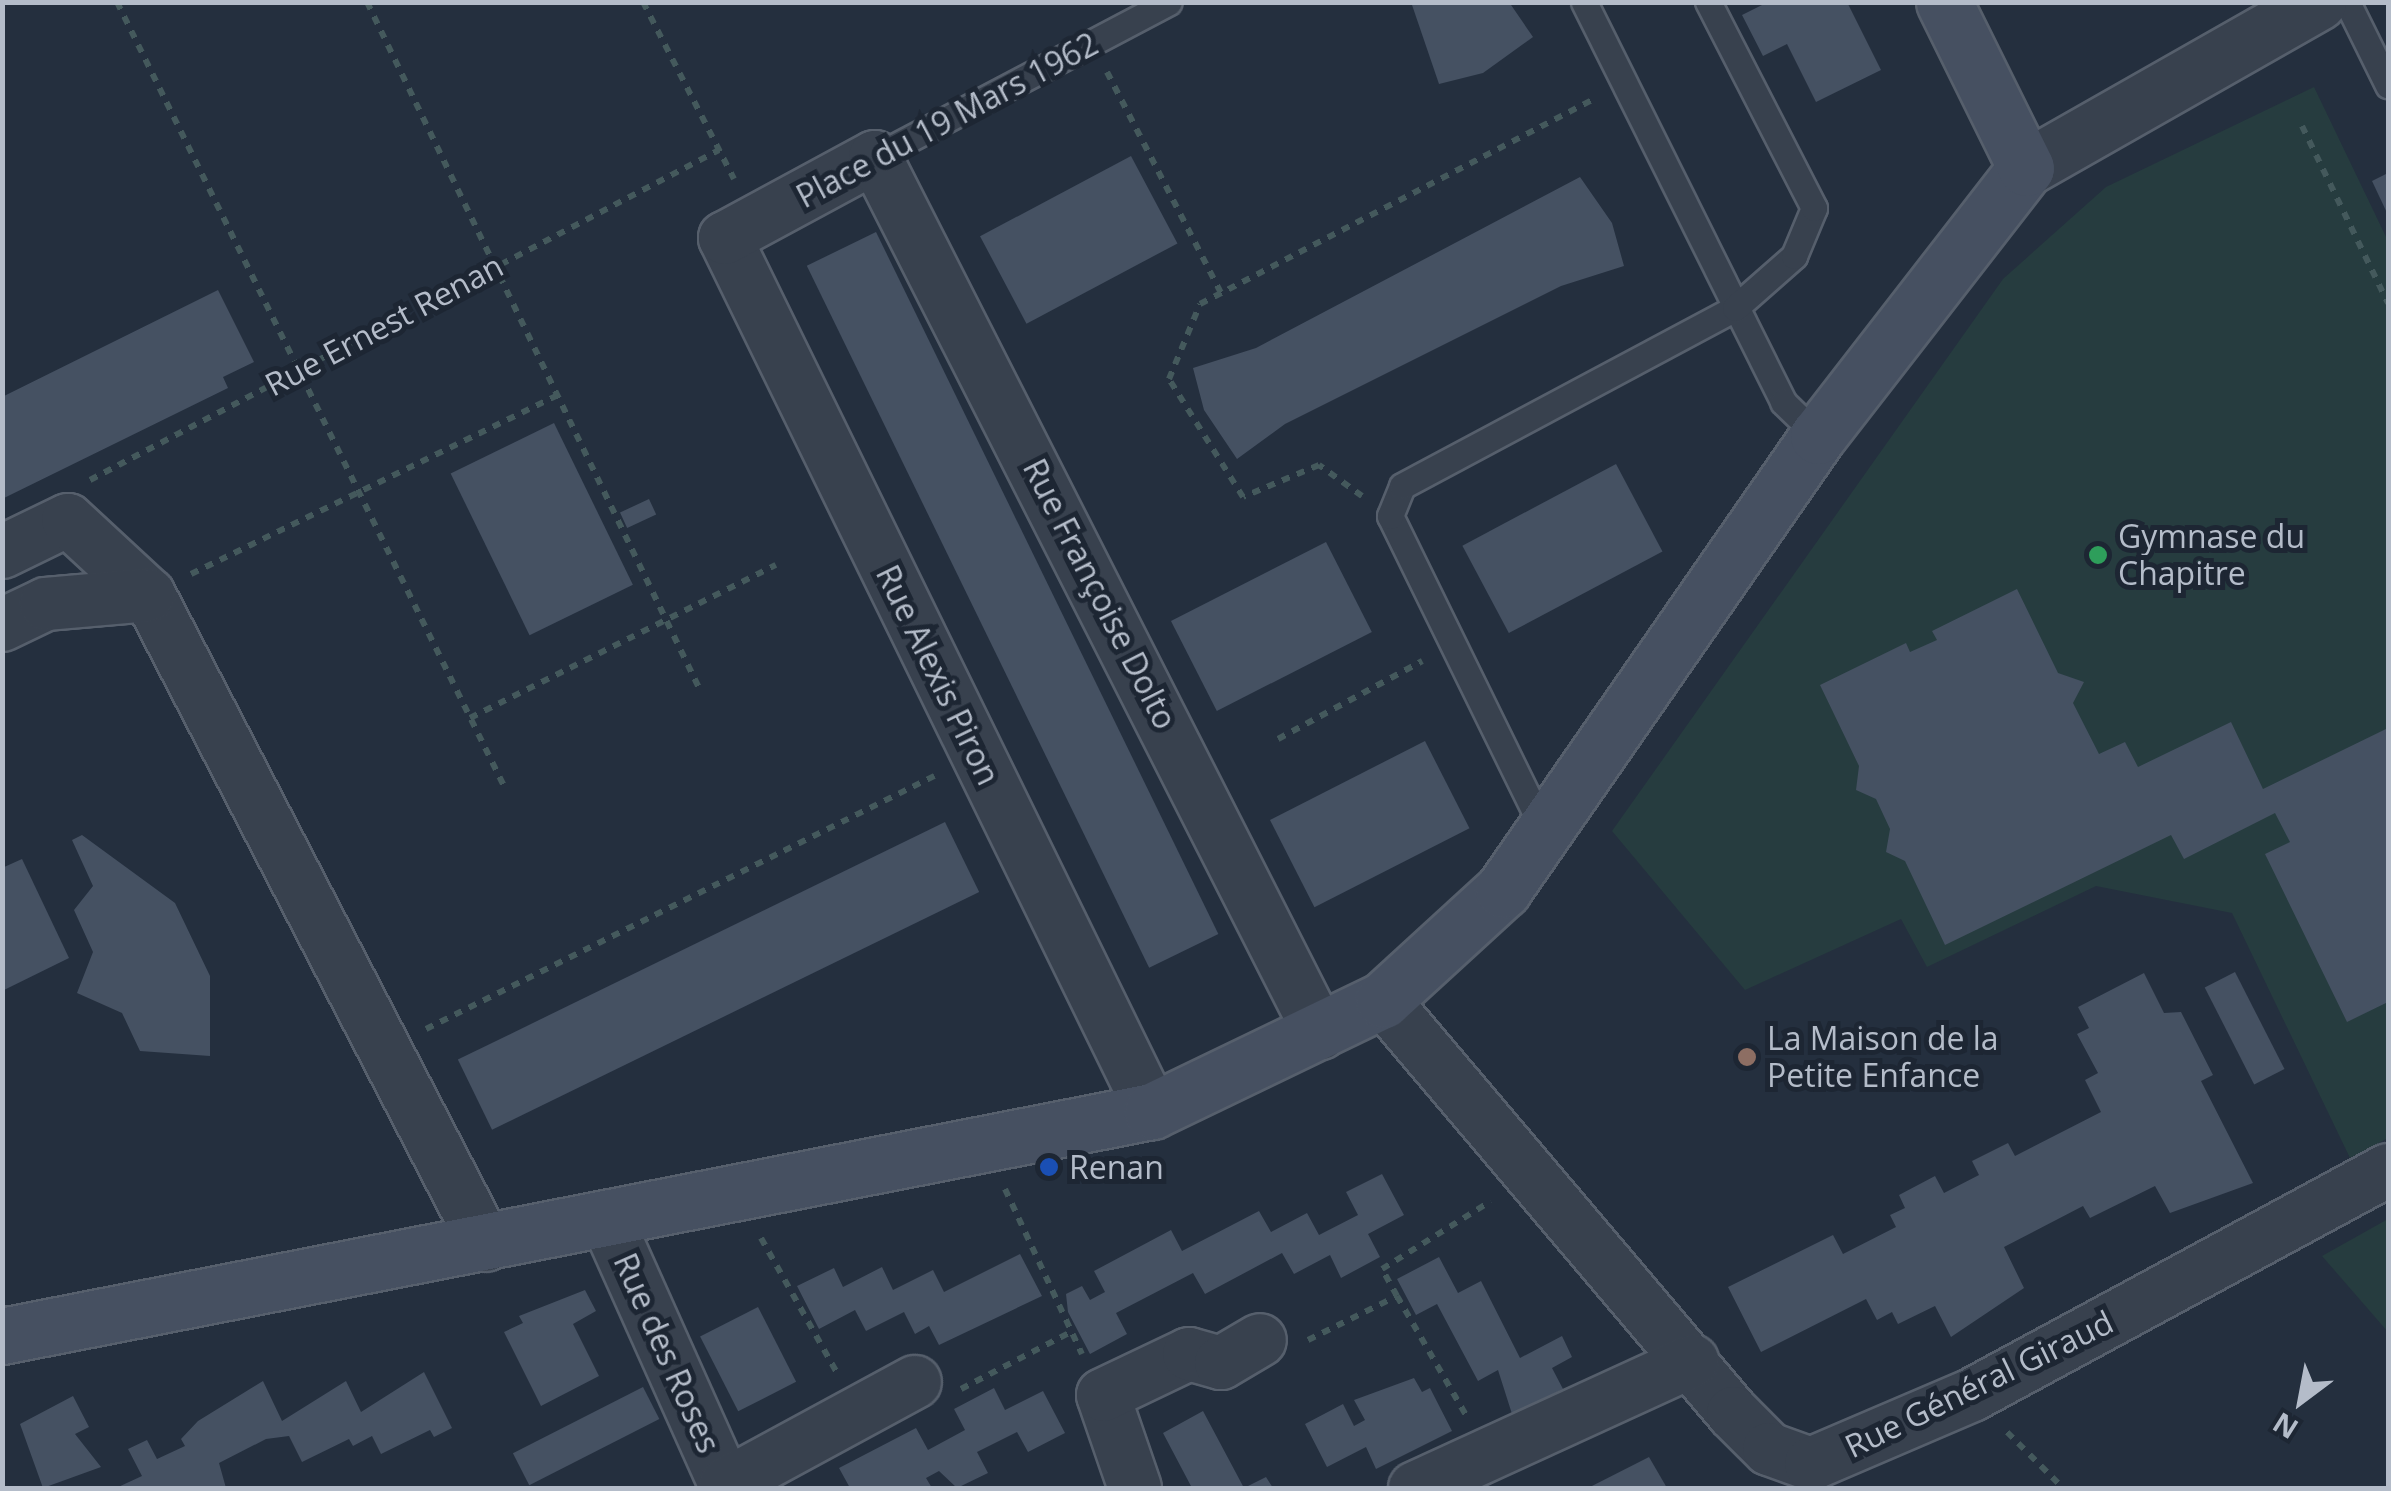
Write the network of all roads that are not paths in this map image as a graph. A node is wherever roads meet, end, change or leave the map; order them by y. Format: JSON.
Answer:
{"nodes":[{"id":1,"x":1170,"y":2,"type":"edge"},
{"id":2,"x":1584,"y":2,"type":"edge"},
{"id":3,"x":1708,"y":2,"type":"edge"},
{"id":4,"x":1944,"y":2,"type":"edge"},
{"id":5,"x":2318,"y":2,"type":"edge"},
{"id":6,"x":2347,"y":2,"type":"edge"},
{"id":7,"x":2388,"y":85,"type":"edge"},
{"id":8,"x":875,"y":157,"type":"junction"},
{"id":9,"x":2026,"y":168,"type":"junction"},
{"id":10,"x":740,"y":230,"type":"joint"},
{"id":11,"x":1735,"y":308,"type":"junction"},
{"id":12,"x":1818,"y":436,"type":"junction"},
{"id":13,"x":2,"y":552,"type":"edge"},
{"id":14,"x":149,"y":594,"type":"junction"},
{"id":15,"x":2,"y":625,"type":"edge"},
{"id":16,"x":1544,"y":830,"type":"junction"},
{"id":17,"x":1383,"y":1000,"type":"junction"},
{"id":18,"x":1320,"y":1033,"type":"junction"},
{"id":19,"x":1152,"y":1111,"type":"junction"},
{"id":20,"x":2388,"y":1170,"type":"edge"},
{"id":21,"x":606,"y":1218,"type":"junction"},
{"id":22,"x":486,"y":1245,"type":"junction"},
{"id":23,"x":2,"y":1336,"type":"edge"},
{"id":24,"x":1260,"y":1340,"type":"road end"},
{"id":25,"x":1692,"y":1362,"type":"junction"},
{"id":26,"x":916,"y":1382,"type":"road end"},
{"id":27,"x":726,"y":1487,"type":"edge"},
{"id":28,"x":1132,"y":1487,"type":"edge"},
{"id":29,"x":1414,"y":1488,"type":"edge"}],
"edges":[{"from":1,"to":8,"type":"lane","name":"Place du 19 Mars 1962"},
{"from":2,"to":11,"type":"lane"},
{"from":3,"to":11,"type":"lane"},
{"from":4,"to":9,"type":"main road"},
{"from":5,"to":9,"type":"street"},
{"from":6,"to":7,"type":"lane"},
{"from":8,"to":10,"type":"street","name":"Place du 19 Mars 1962"},
{"from":8,"to":18,"type":"street","name":"Rue Françoise Dolto"},
{"from":9,"to":12,"type":"main road"},
{"from":10,"to":19,"type":"street","name":"Rue Alexis Piron"},
{"from":11,"to":12,"type":"lane"},
{"from":11,"to":16,"type":"lane"},
{"from":12,"to":16,"type":"main road"},
{"from":13,"to":14,"type":"street"},
{"from":14,"to":15,"type":"street"},
{"from":14,"to":22,"type":"street"},
{"from":16,"to":17,"type":"main road"},
{"from":17,"to":18,"type":"main road"},
{"from":17,"to":25,"type":"street","name":"Rue Général Giraud"},
{"from":18,"to":19,"type":"main road"},
{"from":19,"to":21,"type":"main road"},
{"from":20,"to":25,"type":"street","name":"Rue Général Giraud"},
{"from":21,"to":22,"type":"main road"},
{"from":21,"to":27,"type":"street","name":"Rue des Roses"},
{"from":22,"to":23,"type":"main road"},
{"from":24,"to":28,"type":"street"},
{"from":25,"to":29,"type":"street"},
{"from":26,"to":27,"type":"street"}]}
